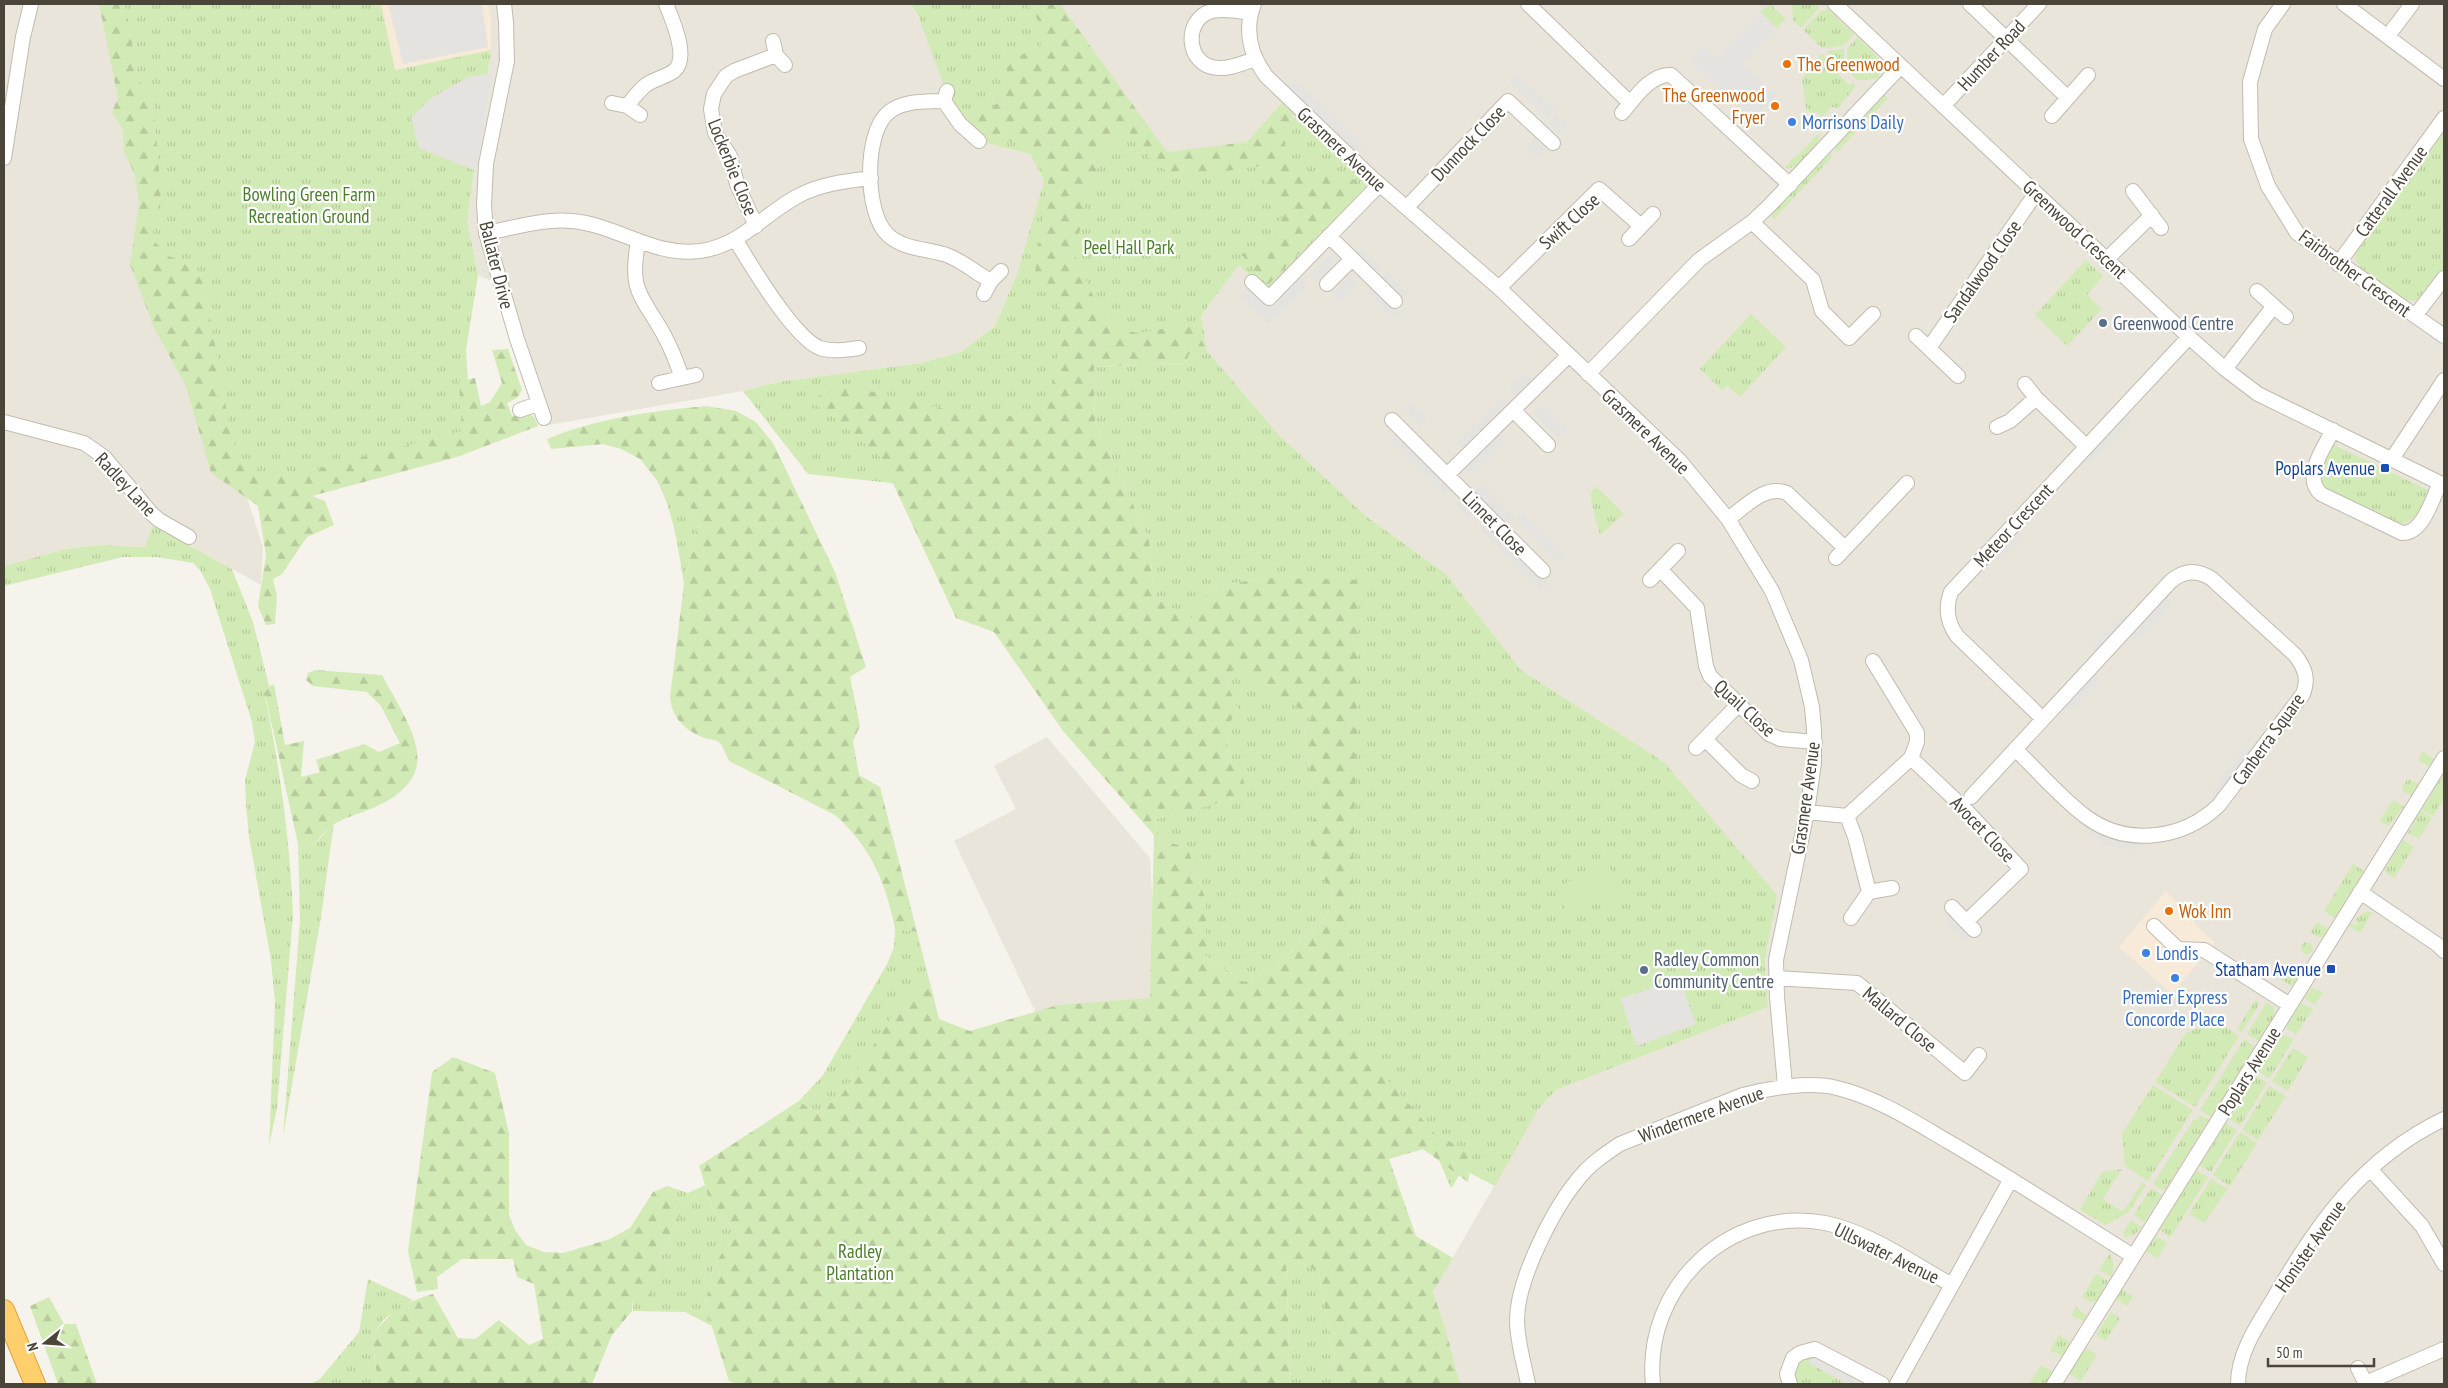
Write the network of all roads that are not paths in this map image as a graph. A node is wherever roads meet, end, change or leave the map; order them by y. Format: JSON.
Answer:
{"nodes":[{"id":1,"x":31,"y":4,"type":"edge"},
{"id":2,"x":505,"y":4,"type":"edge"},
{"id":3,"x":666,"y":4,"type":"edge"},
{"id":4,"x":1528,"y":4,"type":"edge"},
{"id":5,"x":1835,"y":4,"type":"edge"},
{"id":6,"x":1970,"y":4,"type":"edge"},
{"id":7,"x":2039,"y":4,"type":"edge"},
{"id":8,"x":2283,"y":4,"type":"edge"},
{"id":9,"x":2344,"y":4,"type":"edge"},
{"id":10,"x":2412,"y":4,"type":"edge"},
{"id":11,"x":1252,"y":8,"type":"edge"},
{"id":12,"x":2388,"y":36,"type":"junction"},
{"id":13,"x":2006,"y":39,"type":"junction"},
{"id":14,"x":778,"y":54,"type":"dead end"},
{"id":15,"x":1255,"y":59,"type":"junction"},
{"id":16,"x":1901,"y":66,"type":"junction"},
{"id":17,"x":2088,"y":75,"type":"dead end"},
{"id":18,"x":2444,"y":80,"type":"edge"},
{"id":19,"x":2068,"y":98,"type":"junction"},
{"id":20,"x":612,"y":103,"type":"dead end"},
{"id":21,"x":627,"y":106,"type":"junction"},
{"id":22,"x":1943,"y":106,"type":"junction"},
{"id":23,"x":640,"y":115,"type":"dead end"},
{"id":24,"x":2052,"y":116,"type":"dead end"},
{"id":25,"x":2444,"y":118,"type":"edge"},
{"id":26,"x":979,"y":141,"type":"dead end"},
{"id":27,"x":1553,"y":143,"type":"dead end"},
{"id":28,"x":4,"y":158,"type":"edge"},
{"id":29,"x":871,"y":178,"type":"junction"},
{"id":30,"x":1380,"y":185,"type":"junction"},
{"id":31,"x":1790,"y":185,"type":"junction"},
{"id":32,"x":2133,"y":191,"type":"dead end"},
{"id":33,"x":2036,"y":193,"type":"junction"},
{"id":34,"x":1407,"y":207,"type":"junction"},
{"id":35,"x":1653,"y":214,"type":"dead end"},
{"id":36,"x":2152,"y":215,"type":"junction"},
{"id":37,"x":1752,"y":222,"type":"junction"},
{"id":38,"x":756,"y":226,"type":"junction"},
{"id":39,"x":1641,"y":226,"type":"junction"},
{"id":40,"x":2161,"y":228,"type":"dead end"},
{"id":41,"x":486,"y":233,"type":"junction"},
{"id":42,"x":1329,"y":236,"type":"junction"},
{"id":43,"x":735,"y":239,"type":"junction"},
{"id":44,"x":1630,"y":239,"type":"dead end"},
{"id":45,"x":638,"y":242,"type":"junction"},
{"id":46,"x":1352,"y":259,"type":"junction"},
{"id":47,"x":2107,"y":259,"type":"junction"},
{"id":48,"x":2338,"y":264,"type":"junction"},
{"id":49,"x":2444,"y":278,"type":"edge"},
{"id":50,"x":1252,"y":282,"type":"dead end"},
{"id":51,"x":1327,"y":284,"type":"dead end"},
{"id":52,"x":1499,"y":288,"type":"junction"},
{"id":53,"x":2257,"y":291,"type":"dead end"},
{"id":54,"x":984,"y":294,"type":"dead end"},
{"id":55,"x":1395,"y":301,"type":"dead end"},
{"id":56,"x":2273,"y":307,"type":"junction"},
{"id":57,"x":2415,"y":316,"type":"junction"},
{"id":58,"x":2286,"y":317,"type":"dead end"},
{"id":59,"x":1871,"y":322,"type":"dead end"},
{"id":60,"x":1916,"y":336,"type":"dead end"},
{"id":61,"x":2444,"y":336,"type":"edge"},
{"id":62,"x":2188,"y":337,"type":"junction"},
{"id":63,"x":858,"y":348,"type":"dead end"},
{"id":64,"x":1929,"y":348,"type":"junction"},
{"id":65,"x":1568,"y":356,"type":"junction"},
{"id":66,"x":2225,"y":369,"type":"junction"},
{"id":67,"x":1588,"y":374,"type":"junction"},
{"id":68,"x":696,"y":375,"type":"dead end"},
{"id":69,"x":1958,"y":376,"type":"dead end"},
{"id":70,"x":682,"y":378,"type":"junction"},
{"id":71,"x":2444,"y":380,"type":"edge"},
{"id":72,"x":659,"y":383,"type":"dead end"},
{"id":73,"x":2025,"y":384,"type":"dead end"},
{"id":74,"x":2036,"y":398,"type":"junction"},
{"id":75,"x":538,"y":404,"type":"junction"},
{"id":76,"x":520,"y":410,"type":"dead end"},
{"id":77,"x":1513,"y":410,"type":"junction"},
{"id":78,"x":544,"y":418,"type":"dead end"},
{"id":79,"x":1392,"y":420,"type":"dead end"},
{"id":80,"x":4,"y":422,"type":"edge"},
{"id":81,"x":1997,"y":427,"type":"dead end"},
{"id":82,"x":2332,"y":430,"type":"junction"},
{"id":83,"x":1548,"y":445,"type":"dead end"},
{"id":84,"x":2086,"y":446,"type":"junction"},
{"id":85,"x":2392,"y":460,"type":"junction"},
{"id":86,"x":1447,"y":475,"type":"junction"},
{"id":87,"x":1907,"y":483,"type":"dead end"},
{"id":88,"x":2442,"y":484,"type":"edge"},
{"id":89,"x":1728,"y":519,"type":"junction"},
{"id":90,"x":189,"y":537,"type":"dead end"},
{"id":91,"x":1846,"y":548,"type":"junction"},
{"id":92,"x":1678,"y":551,"type":"dead end"},
{"id":93,"x":1836,"y":558,"type":"dead end"},
{"id":94,"x":1543,"y":571,"type":"dead end"},
{"id":95,"x":1873,"y":660,"type":"dead end"},
{"id":96,"x":1738,"y":705,"type":"junction"},
{"id":97,"x":2043,"y":719,"type":"junction"},
{"id":98,"x":1815,"y":742,"type":"junction"},
{"id":99,"x":2016,"y":749,"type":"junction"},
{"id":100,"x":1911,"y":758,"type":"junction"},
{"id":101,"x":2444,"y":758,"type":"edge"},
{"id":102,"x":1752,"y":781,"type":"dead end"},
{"id":103,"x":1971,"y":797,"type":"dead end"},
{"id":104,"x":1807,"y":812,"type":"junction"},
{"id":105,"x":1847,"y":816,"type":"junction"},
{"id":106,"x":1892,"y":888,"type":"dead end"},
{"id":107,"x":1869,"y":892,"type":"junction"},
{"id":108,"x":2360,"y":892,"type":"junction"},
{"id":109,"x":1952,"y":908,"type":"dead end"},
{"id":110,"x":1851,"y":918,"type":"dead end"},
{"id":111,"x":2154,"y":926,"type":"dead end"},
{"id":112,"x":2444,"y":951,"type":"edge"},
{"id":113,"x":1776,"y":978,"type":"junction"},
{"id":114,"x":2290,"y":1005,"type":"junction"},
{"id":115,"x":1979,"y":1055,"type":"dead end"},
{"id":116,"x":1785,"y":1086,"type":"junction"},
{"id":117,"x":2444,"y":1119,"type":"edge"},
{"id":118,"x":2371,"y":1170,"type":"junction"},
{"id":119,"x":2010,"y":1179,"type":"junction"},
{"id":120,"x":2133,"y":1256,"type":"junction"},
{"id":121,"x":2444,"y":1264,"type":"edge"},
{"id":122,"x":1952,"y":1285,"type":"junction"},
{"id":123,"x":4,"y":1310,"type":"edge"},
{"id":124,"x":2444,"y":1349,"type":"edge"},
{"id":125,"x":2358,"y":1368,"type":"dead end"},
{"id":126,"x":35,"y":1384,"type":"edge"},
{"id":127,"x":1528,"y":1384,"type":"edge"},
{"id":128,"x":1652,"y":1384,"type":"edge"},
{"id":129,"x":1790,"y":1384,"type":"edge"},
{"id":130,"x":1882,"y":1384,"type":"edge"},
{"id":131,"x":1896,"y":1384,"type":"edge"},
{"id":132,"x":2054,"y":1384,"type":"edge"},
{"id":133,"x":2238,"y":1384,"type":"edge"},
{"id":134,"x":2366,"y":1384,"type":"edge"}],
"edges":[{"from":1,"to":28,"type":"street"},
{"from":2,"to":41,"type":"street","name":"Ballater Drive"},
{"from":3,"to":21,"type":"street"},
{"from":4,"to":31,"type":"street"},
{"from":5,"to":16,"type":"street","name":"Greenwood Crescent"},
{"from":6,"to":13,"type":"street"},
{"from":7,"to":13,"type":"street","name":"Humber Road"},
{"from":8,"to":48,"type":"street","name":"Fairbrother Crescent"},
{"from":9,"to":12,"type":"street"},
{"from":10,"to":12,"type":"street"},
{"from":11,"to":15,"type":"street","name":"Grasmere Avenue"},
{"from":11,"to":15,"type":"street"},
{"from":12,"to":18,"type":"street"},
{"from":13,"to":19,"type":"street"},
{"from":13,"to":22,"type":"street","name":"Humber Road"},
{"from":14,"to":38,"type":"street","name":"Lockerbie Close"},
{"from":15,"to":30,"type":"street","name":"Grasmere Avenue"},
{"from":16,"to":22,"type":"street","name":"Greenwood Crescent"},
{"from":16,"to":31,"type":"street","name":"Grasmere Avenue"},
{"from":17,"to":19,"type":"street"},
{"from":19,"to":24,"type":"street"},
{"from":20,"to":21,"type":"street"},
{"from":21,"to":23,"type":"street"},
{"from":22,"to":33,"type":"street","name":"Greenwood Crescent"},
{"from":25,"to":48,"type":"street","name":"Catterall Avenue"},
{"from":26,"to":29,"type":"street"},
{"from":27,"to":34,"type":"street","name":"Dunnock Close"},
{"from":29,"to":38,"type":"street","name":"Lockerbie Close"},
{"from":29,"to":54,"type":"street"},
{"from":30,"to":34,"type":"street","name":"Grasmere Avenue"},
{"from":30,"to":42,"type":"street"},
{"from":31,"to":37,"type":"street","name":"Grasmere Avenue"},
{"from":32,"to":36,"type":"street"},
{"from":33,"to":47,"type":"street","name":"Greenwood Crescent"},
{"from":33,"to":64,"type":"street","name":"Sandalwood Close"},
{"from":34,"to":52,"type":"street","name":"Grasmere Avenue"},
{"from":35,"to":39,"type":"street"},
{"from":36,"to":40,"type":"street"},
{"from":36,"to":47,"type":"street"},
{"from":37,"to":59,"type":"street"},
{"from":37,"to":67,"type":"street","name":"Grasmere Avenue"},
{"from":38,"to":43,"type":"street","name":"Lockerbie Close"},
{"from":39,"to":44,"type":"street"},
{"from":39,"to":52,"type":"street","name":"Swift Close"},
{"from":41,"to":45,"type":"street","name":"Lockerbie Close"},
{"from":41,"to":75,"type":"street","name":"Ballater Drive"},
{"from":42,"to":46,"type":"street"},
{"from":42,"to":50,"type":"street"},
{"from":43,"to":45,"type":"street","name":"Lockerbie Close"},
{"from":43,"to":63,"type":"street","name":"Lockerbie Close"},
{"from":45,"to":70,"type":"street"},
{"from":46,"to":51,"type":"street"},
{"from":46,"to":55,"type":"street"},
{"from":47,"to":62,"type":"street","name":"Greenwood Crescent"},
{"from":48,"to":57,"type":"street","name":"Fairbrother Crescent"},
{"from":49,"to":57,"type":"street"},
{"from":52,"to":65,"type":"street","name":"Grasmere Avenue"},
{"from":53,"to":56,"type":"street"},
{"from":56,"to":58,"type":"street"},
{"from":56,"to":66,"type":"street"},
{"from":57,"to":61,"type":"street","name":"Fairbrother Crescent"},
{"from":60,"to":64,"type":"street"},
{"from":62,"to":66,"type":"street","name":"Greenwood Crescent"},
{"from":62,"to":84,"type":"street","name":"Meteor Crescent"},
{"from":64,"to":69,"type":"street"},
{"from":65,"to":67,"type":"street","name":"Grasmere Avenue"},
{"from":65,"to":77,"type":"street","name":"Linnet Close"},
{"from":66,"to":82,"type":"street","name":"Greenwood Crescent"},
{"from":67,"to":89,"type":"street","name":"Grasmere Avenue"},
{"from":68,"to":70,"type":"street"},
{"from":70,"to":72,"type":"street"},
{"from":71,"to":85,"type":"street"},
{"from":73,"to":74,"type":"street"},
{"from":74,"to":81,"type":"street"},
{"from":74,"to":84,"type":"street"},
{"from":75,"to":76,"type":"street"},
{"from":75,"to":78,"type":"street","name":"Ballater Drive"},
{"from":77,"to":83,"type":"street"},
{"from":77,"to":86,"type":"street","name":"Linnet Close"},
{"from":79,"to":86,"type":"street","name":"Linnet Close"},
{"from":80,"to":90,"type":"street","name":"Radley Lane"},
{"from":82,"to":85,"type":"street","name":"Greenwood Crescent"},
{"from":82,"to":88,"type":"street","name":"Greenwood Crescent"},
{"from":84,"to":97,"type":"street","name":"Meteor Crescent"},
{"from":85,"to":88,"type":"street","name":"Greenwood Crescent"},
{"from":86,"to":94,"type":"street","name":"Linnet Close"},
{"from":87,"to":91,"type":"street"},
{"from":89,"to":91,"type":"street"},
{"from":89,"to":98,"type":"street","name":"Grasmere Avenue"},
{"from":91,"to":93,"type":"street"},
{"from":92,"to":96,"type":"street","name":"Quail Close"},
{"from":95,"to":100,"type":"street"},
{"from":96,"to":98,"type":"street","name":"Quail Close"},
{"from":96,"to":102,"type":"street"},
{"from":97,"to":99,"type":"street","name":"Canberra Square"},
{"from":97,"to":99,"type":"street","name":"Canberra Square"},
{"from":98,"to":104,"type":"street","name":"Grasmere Avenue"},
{"from":99,"to":103,"type":"street","name":"Canberra Square"},
{"from":100,"to":105,"type":"street"},
{"from":100,"to":109,"type":"street","name":"Avocet Close"},
{"from":101,"to":108,"type":"street","name":"Poplars Avenue"},
{"from":104,"to":105,"type":"street"},
{"from":104,"to":113,"type":"street","name":"Grasmere Avenue"},
{"from":105,"to":107,"type":"street"},
{"from":106,"to":107,"type":"street"},
{"from":107,"to":110,"type":"street"},
{"from":108,"to":112,"type":"street"},
{"from":108,"to":114,"type":"street","name":"Poplars Avenue"},
{"from":111,"to":114,"type":"street"},
{"from":113,"to":115,"type":"street","name":"Mallard Close"},
{"from":113,"to":116,"type":"street","name":"Grasmere Avenue"},
{"from":114,"to":120,"type":"street","name":"Poplars Avenue"},
{"from":116,"to":119,"type":"street","name":"Windermere Avenue"},
{"from":116,"to":127,"type":"street","name":"Windermere Avenue"},
{"from":117,"to":118,"type":"street","name":"Honister Avenue"},
{"from":118,"to":121,"type":"street"},
{"from":118,"to":133,"type":"street","name":"Honister Avenue"},
{"from":119,"to":120,"type":"street","name":"Windermere Avenue"},
{"from":119,"to":122,"type":"street"},
{"from":120,"to":132,"type":"street","name":"Poplars Avenue"},
{"from":122,"to":128,"type":"street","name":"Ullswater Avenue"},
{"from":122,"to":131,"type":"street"},
{"from":123,"to":126,"type":"highway"},
{"from":124,"to":134,"type":"street"},
{"from":125,"to":134,"type":"street"},
{"from":129,"to":130,"type":"street"}]}
